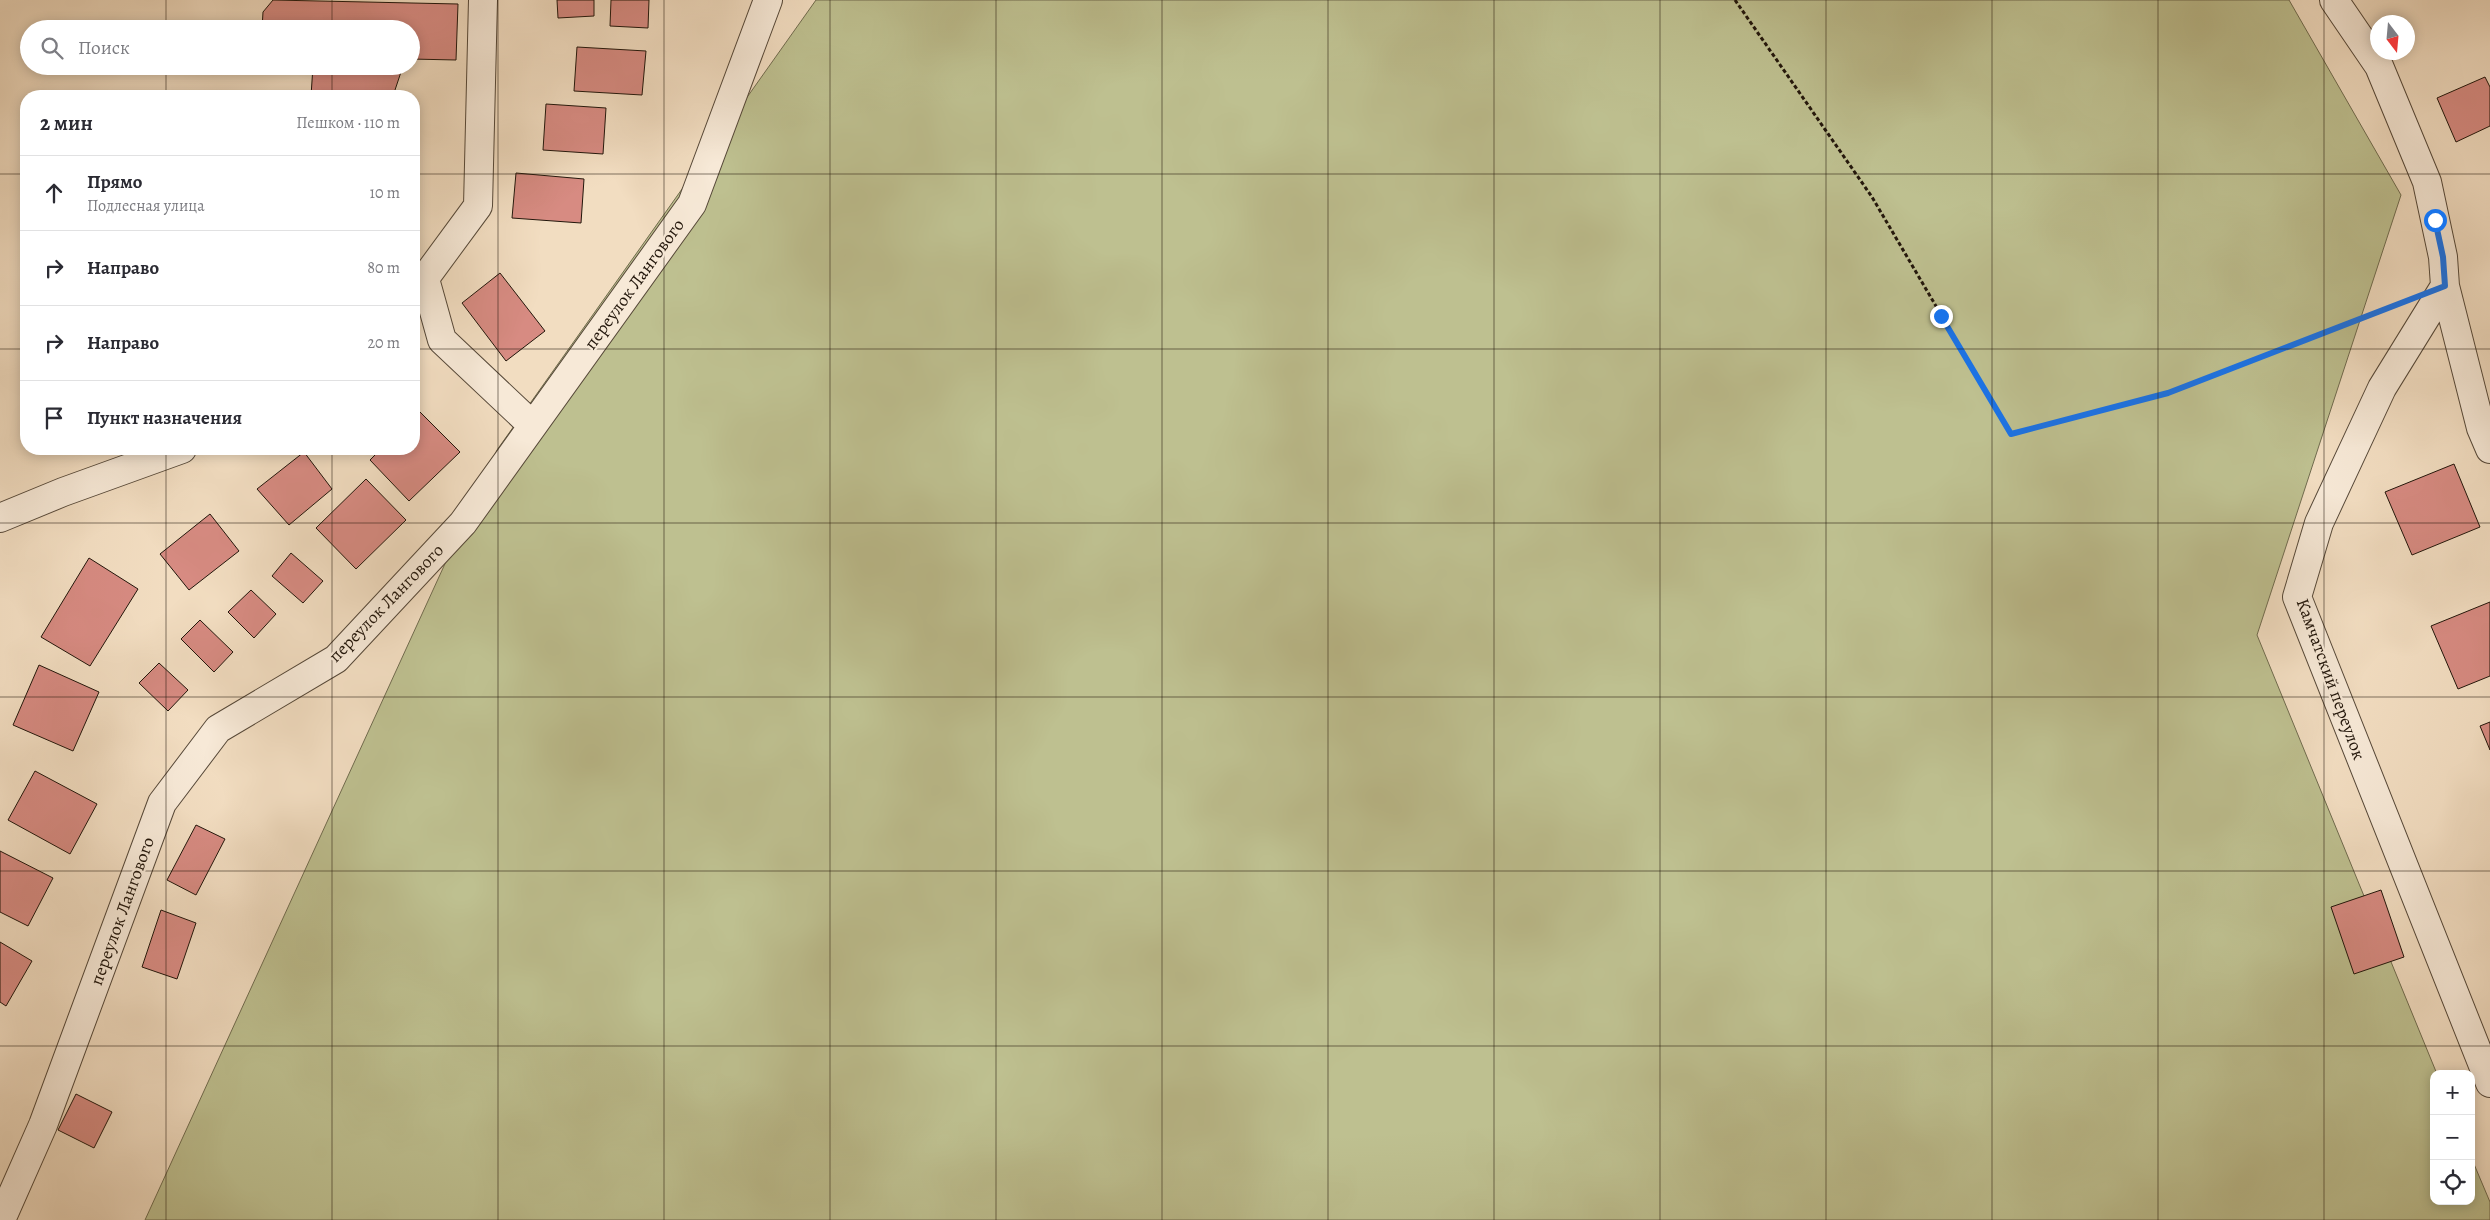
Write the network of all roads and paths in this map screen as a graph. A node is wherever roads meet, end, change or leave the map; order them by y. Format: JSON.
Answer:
{"nodes":[{"id":1,"x":482,"y":0,"type":"edge"},
{"id":2,"x":768,"y":0,"type":"edge"},
{"id":3,"x":1735,"y":0,"type":"edge"},
{"id":4,"x":1741,"y":0,"type":"edge"},
{"id":5,"x":2334,"y":0,"type":"edge"},
{"id":6,"x":1738,"y":4,"type":"junction"},
{"id":7,"x":420,"y":285,"type":"edge"},
{"id":8,"x":2445,"y":286,"type":"junction"},
{"id":9,"x":420,"y":288,"type":"edge"},
{"id":10,"x":532,"y":425,"type":"junction"},
{"id":11,"x":2490,"y":449,"type":"edge"},
{"id":12,"x":165,"y":455,"type":"edge"},
{"id":13,"x":0,"y":518,"type":"edge"},
{"id":14,"x":2490,"y":1083,"type":"edge"},
{"id":15,"x":1,"y":1220,"type":"edge"}],
"edges":[{"from":1,"to":7,"type":"street"},
{"from":2,"to":10,"type":"street","name":"переулок Лангового"},
{"from":3,"to":6,"type":"path"},
{"from":4,"to":6,"type":"path"},
{"from":5,"to":8,"type":"street"},
{"from":6,"to":8,"type":"path"},
{"from":8,"to":11,"type":"street"},
{"from":8,"to":14,"type":"street","name":"Камчатский переулок"},
{"from":9,"to":10,"type":"street"},
{"from":10,"to":15,"type":"street","name":"переулок Лангового"},
{"from":12,"to":13,"type":"street"}]}
